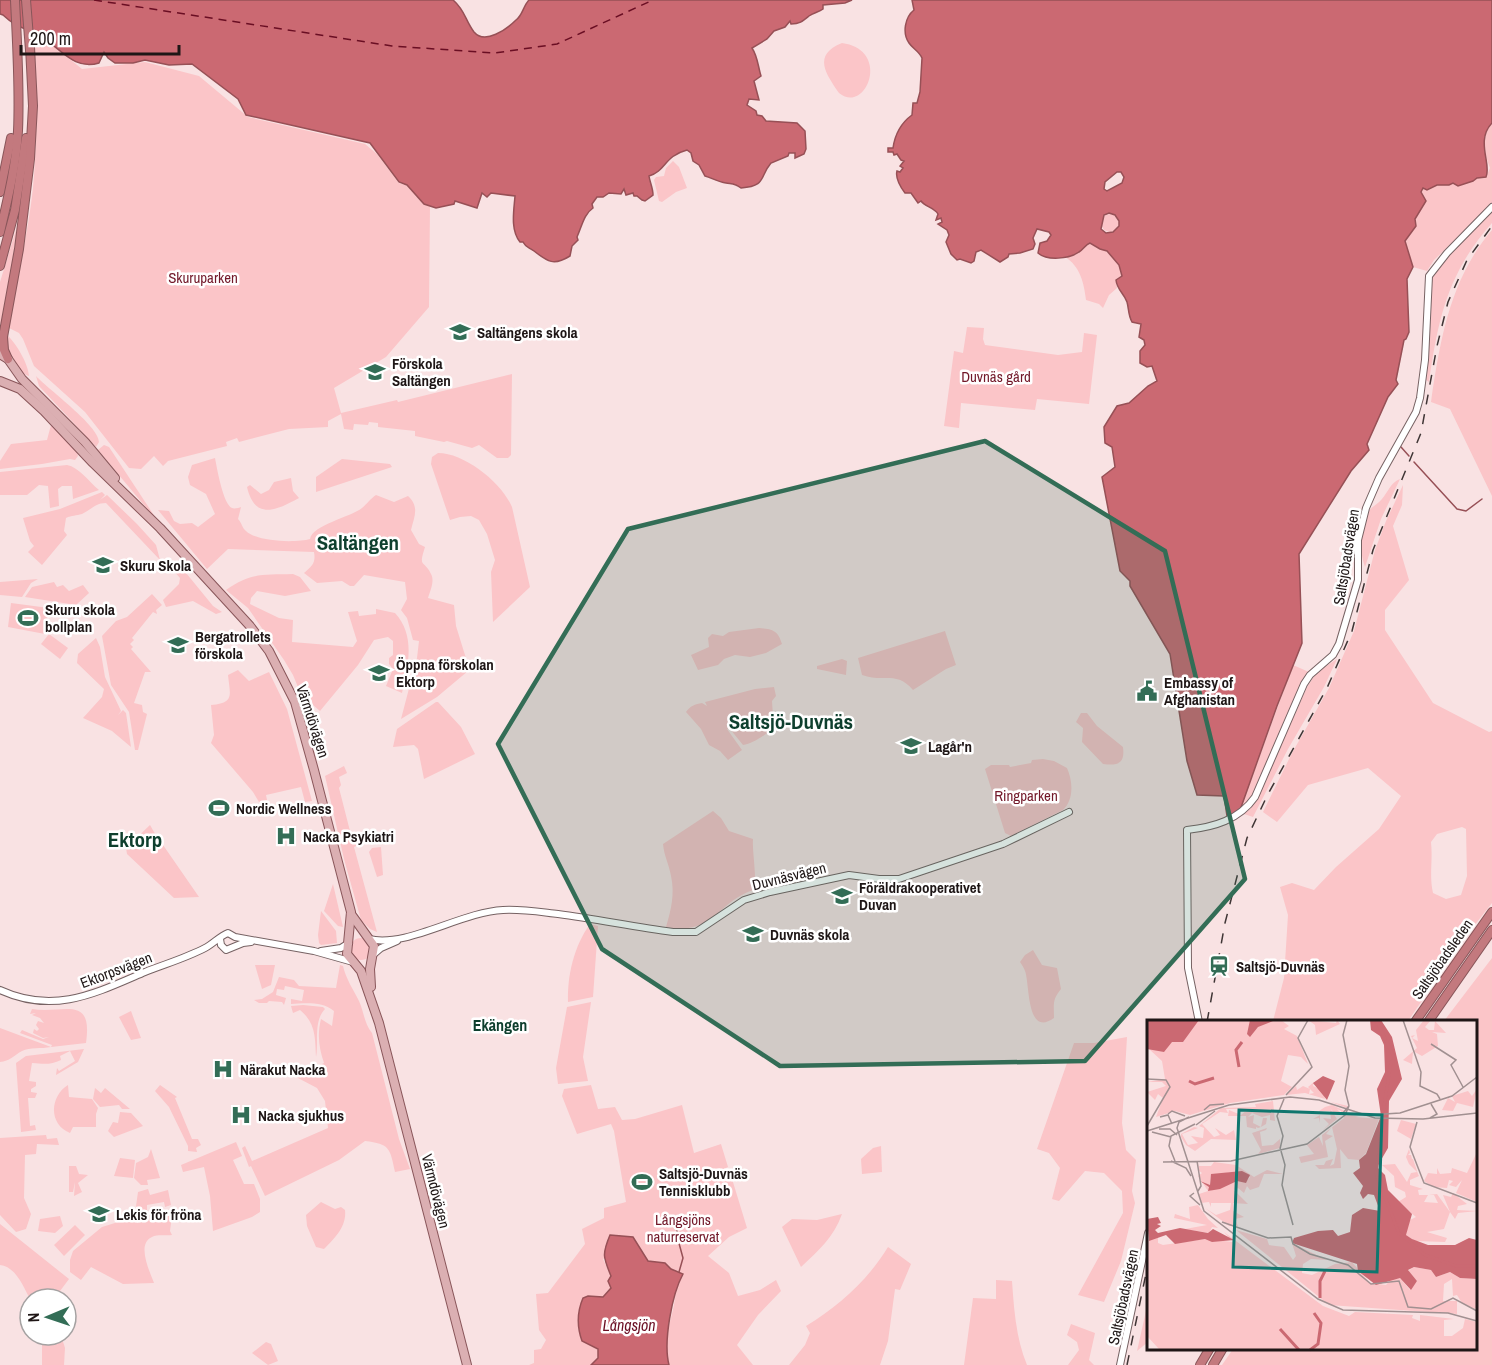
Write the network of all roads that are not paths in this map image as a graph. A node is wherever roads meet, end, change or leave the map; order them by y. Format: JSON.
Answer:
{"nodes":[{"id":1,"x":15,"y":0,"type":"edge"},
{"id":2,"x":26,"y":0,"type":"edge"},
{"id":3,"x":22,"y":130,"type":"junction"},
{"id":4,"x":0,"y":192,"type":"edge"},
{"id":5,"x":1492,"y":207,"type":"edge"},
{"id":6,"x":0,"y":232,"type":"edge"},
{"id":7,"x":0,"y":266,"type":"edge"},
{"id":8,"x":7,"y":359,"type":"edge"},
{"id":9,"x":0,"y":381,"type":"edge"},
{"id":10,"x":145,"y":513,"type":"junction"},
{"id":11,"x":1070,"y":812,"type":"dead end"},
{"id":12,"x":351,"y":912,"type":"junction"},
{"id":13,"x":1492,"y":912,"type":"edge"},
{"id":14,"x":1492,"y":930,"type":"edge"},
{"id":15,"x":409,"y":936,"type":"junction"},
{"id":16,"x":235,"y":937,"type":"junction"},
{"id":17,"x":368,"y":938,"type":"junction"},
{"id":18,"x":220,"y":939,"type":"junction"},
{"id":19,"x":257,"y":941,"type":"junction"},
{"id":20,"x":349,"y":943,"type":"junction"},
{"id":21,"x":236,"y":945,"type":"junction"},
{"id":22,"x":204,"y":948,"type":"junction"},
{"id":23,"x":223,"y":948,"type":"junction"},
{"id":24,"x":314,"y":951,"type":"junction"},
{"id":25,"x":373,"y":955,"type":"junction"},
{"id":26,"x":353,"y":962,"type":"junction"},
{"id":27,"x":0,"y":990,"type":"edge"},
{"id":28,"x":1199,"y":1020,"type":"edge"},
{"id":29,"x":1416,"y":1020,"type":"edge"},
{"id":30,"x":1429,"y":1020,"type":"edge"},
{"id":31,"x":379,"y":1023,"type":"junction"},
{"id":32,"x":1147,"y":1242,"type":"edge"},
{"id":33,"x":1209,"y":1350,"type":"edge"},
{"id":34,"x":1222,"y":1350,"type":"edge"},
{"id":35,"x":468,"y":1365,"type":"edge"},
{"id":36,"x":1120,"y":1365,"type":"edge"},
{"id":37,"x":1200,"y":1365,"type":"edge"},
{"id":38,"x":1213,"y":1365,"type":"edge"}],
"edges":[{"from":1,"to":3,"type":"highway"},
{"from":2,"to":3,"type":"highway"},
{"from":3,"to":4,"type":"highway"},
{"from":3,"to":6,"type":"highway"},
{"from":3,"to":7,"type":"highway"},
{"from":3,"to":8,"type":"highway"},
{"from":5,"to":28,"type":"street","name":"Saltsjöbadsvägen"},
{"from":8,"to":9,"type":"main road"},
{"from":8,"to":10,"type":"main road","name":"Värmdövägen"},
{"from":9,"to":10,"type":"main road","name":"Värmdövägen"},
{"from":10,"to":12,"type":"main road","name":"Värmdövägen"},
{"from":11,"to":15,"type":"street","name":"Duvnäsvägen"},
{"from":12,"to":17,"type":"main road","name":"Värmdövägen"},
{"from":12,"to":20,"type":"main road","name":"Värmdövägen"},
{"from":13,"to":29,"type":"highway","name":"Saltsjöbadsleden"},
{"from":14,"to":30,"type":"highway","name":"Saltsjöbadsleden"},
{"from":15,"to":17,"type":"street","name":"Duvnäsvägen"},
{"from":15,"to":25,"type":"street","name":"Duvnäsvägen"},
{"from":16,"to":18,"type":"street"},
{"from":16,"to":19,"type":"street"},
{"from":16,"to":21,"type":"street"},
{"from":17,"to":20,"type":"main road"},
{"from":17,"to":25,"type":"main road","name":"Värmdövägen"},
{"from":18,"to":22,"type":"street","name":"Ektorpsvägen"},
{"from":18,"to":23,"type":"street"},
{"from":19,"to":21,"type":"street"},
{"from":19,"to":24,"type":"street"},
{"from":20,"to":24,"type":"street"},
{"from":20,"to":26,"type":"main road","name":"Värmdövägen"},
{"from":21,"to":23,"type":"street"},
{"from":22,"to":23,"type":"street","name":"Ektorpsvägen"},
{"from":22,"to":27,"type":"street","name":"Ektorpsvägen"},
{"from":24,"to":26,"type":"street"},
{"from":25,"to":26,"type":"main road"},
{"from":25,"to":31,"type":"main road","name":"Värmdövägen"},
{"from":26,"to":31,"type":"main road","name":"Värmdövägen"},
{"from":31,"to":35,"type":"main road","name":"Värmdövägen"},
{"from":32,"to":36,"type":"street","name":"Saltsjöbadsvägen"},
{"from":33,"to":37,"type":"highway"},
{"from":34,"to":38,"type":"highway"}]}
